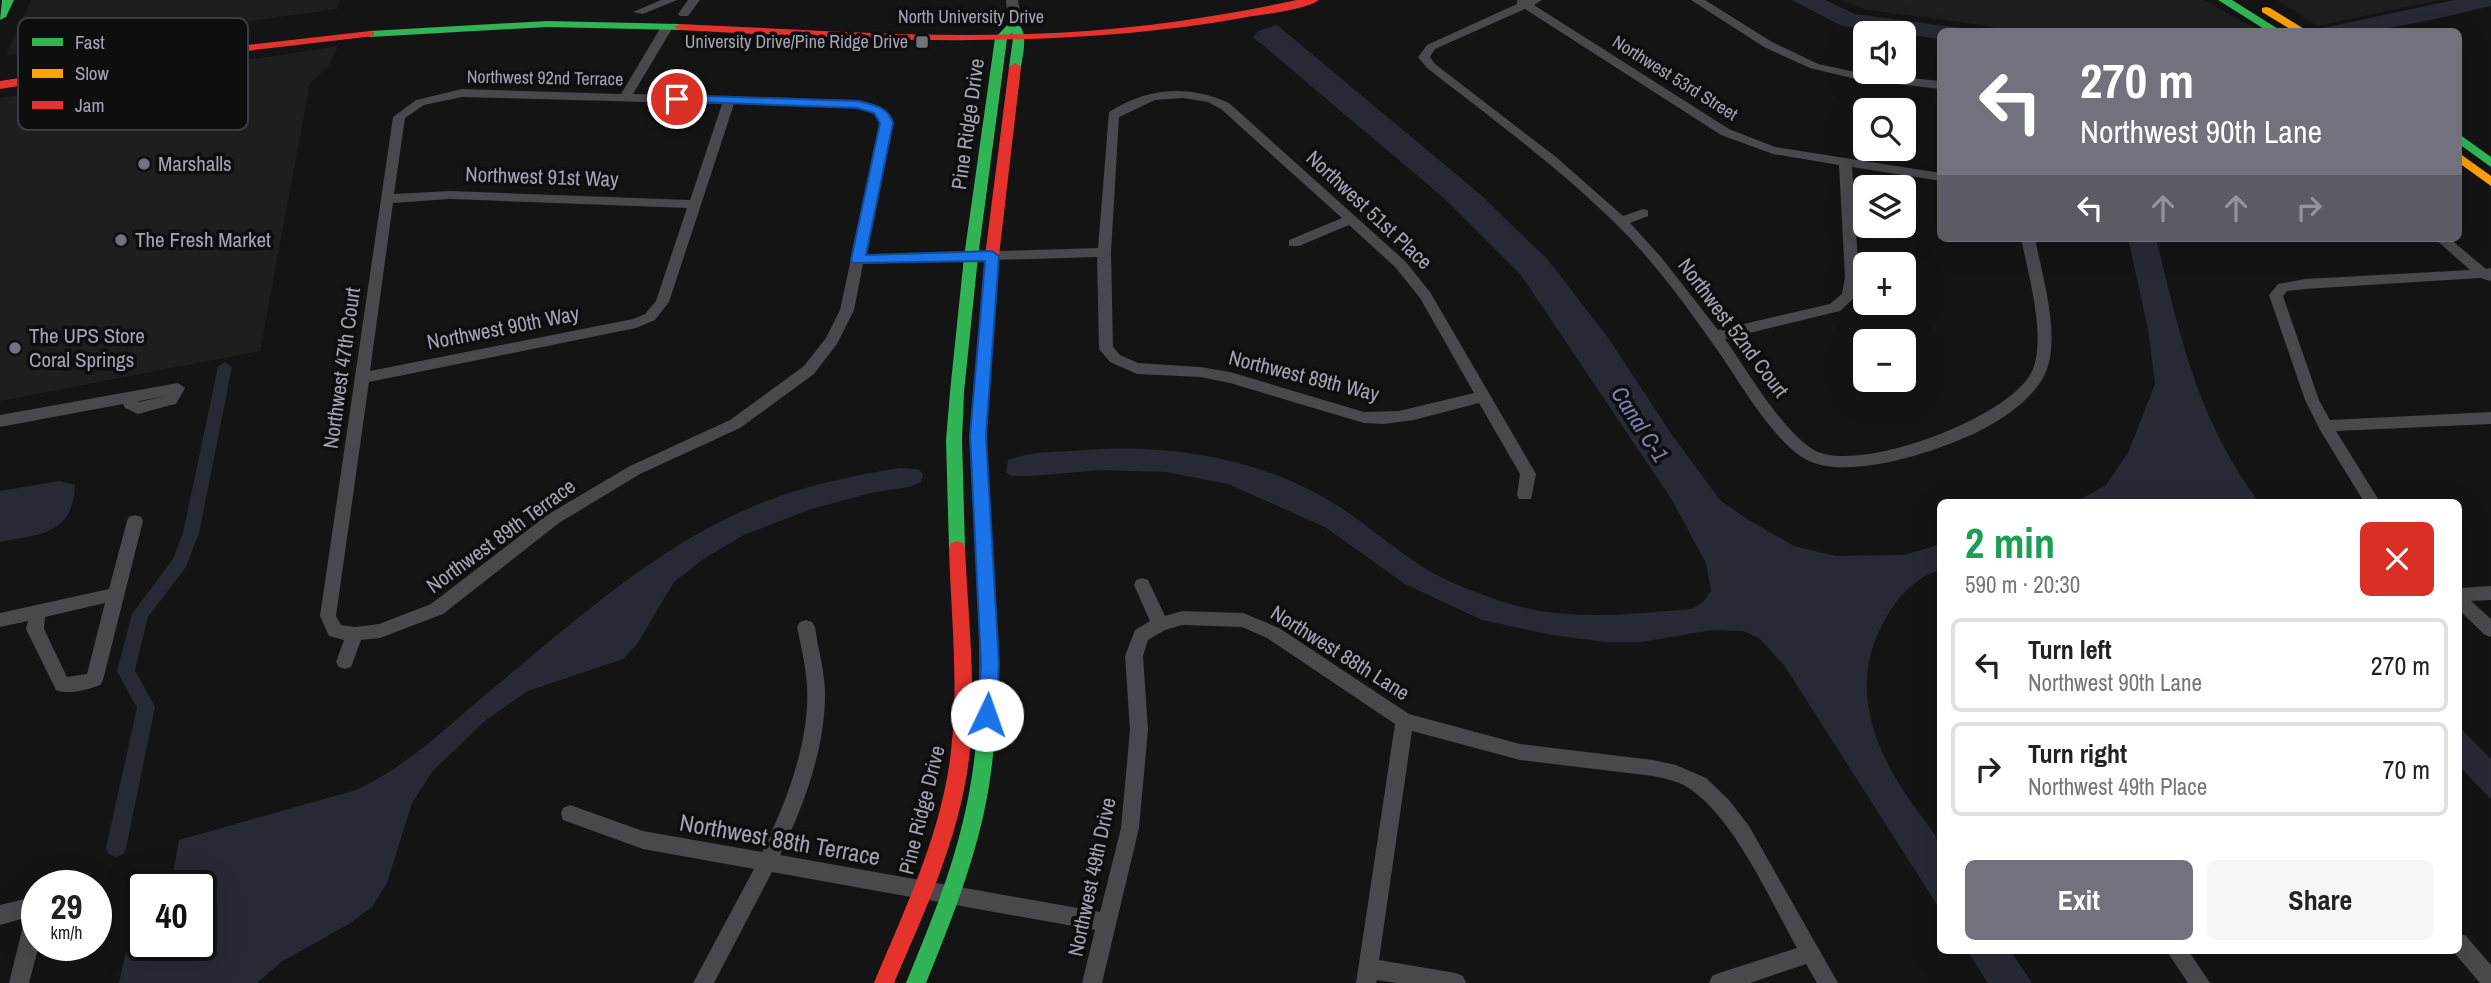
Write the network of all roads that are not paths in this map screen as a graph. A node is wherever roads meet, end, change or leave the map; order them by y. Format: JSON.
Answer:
{"nodes":[{"id":1,"x":8,"y":0,"type":"edge"},
{"id":2,"x":671,"y":0,"type":"edge"},
{"id":3,"x":1012,"y":0,"type":"edge"},
{"id":4,"x":1245,"y":0,"type":"edge"},
{"id":5,"x":1313,"y":0,"type":"edge"},
{"id":6,"x":1697,"y":0,"type":"edge"},
{"id":7,"x":2224,"y":0,"type":"edge"},
{"id":8,"x":2249,"y":0,"type":"edge"},
{"id":9,"x":1526,"y":1,"type":"edge"},
{"id":10,"x":689,"y":7,"type":"edge"},
{"id":11,"x":639,"y":12,"type":"junction"},
{"id":12,"x":746,"y":16,"type":"junction"},
{"id":13,"x":0,"y":17,"type":"edge"},
{"id":14,"x":617,"y":26,"type":"junction"},
{"id":15,"x":667,"y":27,"type":"junction"},
{"id":16,"x":2271,"y":28,"type":"edge"},
{"id":17,"x":2297,"y":28,"type":"edge"},
{"id":18,"x":1016,"y":31,"type":"junction"},
{"id":19,"x":248,"y":34,"type":"edge"},
{"id":20,"x":1001,"y":38,"type":"junction"},
{"id":21,"x":248,"y":46,"type":"edge"},
{"id":22,"x":18,"y":70,"type":"edge"},
{"id":23,"x":0,"y":73,"type":"edge"},
{"id":24,"x":18,"y":82,"type":"edge"},
{"id":25,"x":0,"y":85,"type":"edge"},
{"id":26,"x":1937,"y":85,"type":"edge"},
{"id":27,"x":626,"y":96,"type":"junction"},
{"id":28,"x":421,"y":101,"type":"joint"},
{"id":29,"x":729,"y":101,"type":"junction"},
{"id":30,"x":878,"y":110,"type":"joint"},
{"id":31,"x":2462,"y":140,"type":"edge"},
{"id":32,"x":2462,"y":159,"type":"edge"},
{"id":33,"x":1845,"y":163,"type":"junction"},
{"id":34,"x":2491,"y":163,"type":"edge"},
{"id":35,"x":1937,"y":176,"type":"edge"},
{"id":36,"x":2491,"y":182,"type":"edge"},
{"id":37,"x":386,"y":200,"type":"junction"},
{"id":38,"x":695,"y":204,"type":"junction"},
{"id":39,"x":1643,"y":213,"type":"dead end"},
{"id":40,"x":1350,"y":220,"type":"junction"},
{"id":41,"x":1622,"y":221,"type":"junction"},
{"id":42,"x":2029,"y":242,"type":"edge"},
{"id":43,"x":2446,"y":242,"type":"edge"},
{"id":44,"x":1294,"y":243,"type":"dead end"},
{"id":45,"x":1104,"y":252,"type":"junction"},
{"id":46,"x":992,"y":256,"type":"junction"},
{"id":47,"x":971,"y":257,"type":"junction"},
{"id":48,"x":858,"y":260,"type":"junction"},
{"id":49,"x":2488,"y":276,"type":"edge"},
{"id":50,"x":1715,"y":336,"type":"junction"},
{"id":51,"x":362,"y":378,"type":"junction"},
{"id":52,"x":132,"y":395,"type":"dead end"},
{"id":53,"x":1485,"y":396,"type":"junction"},
{"id":54,"x":2491,"y":418,"type":"edge"},
{"id":55,"x":0,"y":421,"type":"edge"},
{"id":56,"x":2325,"y":426,"type":"junction"},
{"id":57,"x":1525,"y":495,"type":"dead end"},
{"id":58,"x":2370,"y":499,"type":"edge"},
{"id":59,"x":135,"y":521,"type":"dead end"},
{"id":60,"x":1142,"y":585,"type":"dead end"},
{"id":61,"x":2491,"y":593,"type":"edge"},
{"id":62,"x":116,"y":594,"type":"junction"},
{"id":63,"x":2462,"y":597,"type":"edge"},
{"id":64,"x":2462,"y":600,"type":"edge"},
{"id":65,"x":38,"y":611,"type":"junction"},
{"id":66,"x":0,"y":620,"type":"edge"},
{"id":67,"x":1160,"y":624,"type":"junction"},
{"id":68,"x":806,"y":627,"type":"dead end"},
{"id":69,"x":2491,"y":630,"type":"edge"},
{"id":70,"x":355,"y":634,"type":"junction"},
{"id":71,"x":345,"y":662,"type":"dead end"},
{"id":72,"x":1404,"y":721,"type":"junction"},
{"id":73,"x":570,"y":814,"type":"dead end"},
{"id":74,"x":769,"y":862,"type":"junction"},
{"id":75,"x":924,"y":892,"type":"junction"},
{"id":76,"x":953,"y":895,"type":"junction"},
{"id":77,"x":21,"y":909,"type":"edge"},
{"id":78,"x":0,"y":915,"type":"edge"},
{"id":79,"x":1108,"y":923,"type":"junction"},
{"id":80,"x":2462,"y":946,"type":"edge"},
{"id":81,"x":1811,"y":953,"type":"junction"},
{"id":82,"x":2179,"y":954,"type":"edge"},
{"id":83,"x":24,"y":961,"type":"edge"},
{"id":84,"x":1366,"y":976,"type":"edge"},
{"id":85,"x":2491,"y":980,"type":"edge"},
{"id":86,"x":19,"y":983,"type":"edge"},
{"id":87,"x":703,"y":983,"type":"edge"},
{"id":88,"x":884,"y":983,"type":"edge"},
{"id":89,"x":916,"y":983,"type":"edge"},
{"id":90,"x":1091,"y":983,"type":"edge"},
{"id":91,"x":1456,"y":983,"type":"edge"},
{"id":92,"x":1719,"y":983,"type":"edge"},
{"id":93,"x":1828,"y":983,"type":"edge"},
{"id":94,"x":2200,"y":983,"type":"edge"}],
"edges":[{"from":1,"to":13,"type":"main road"},
{"from":2,"to":11,"type":"street"},
{"from":3,"to":18,"type":"street"},
{"from":4,"to":18,"type":"main road","name":"North University Drive"},
{"from":5,"to":18,"type":"main road","name":"North University Drive"},
{"from":6,"to":26,"type":"street"},
{"from":7,"to":16,"type":"main road"},
{"from":8,"to":17,"type":"main road"},
{"from":9,"to":33,"type":"street","name":"Northwest 53rd Street"},
{"from":9,"to":41,"type":"street","name":"Northwest 52nd Court"},
{"from":10,"to":11,"type":"main road","name":"North University Drive"},
{"from":10,"to":12,"type":"main road","name":"North University Drive"},
{"from":10,"to":14,"type":"main road"},
{"from":11,"to":19,"type":"main road","name":"North University Drive"},
{"from":12,"to":15,"type":"main road"},
{"from":12,"to":18,"type":"main road","name":"North University Drive"},
{"from":14,"to":15,"type":"main road","name":"North University Drive"},
{"from":14,"to":21,"type":"main road","name":"North University Drive"},
{"from":15,"to":20,"type":"main road","name":"North University Drive"},
{"from":15,"to":27,"type":"street"},
{"from":18,"to":20,"type":"main road","name":"North University Drive"},
{"from":18,"to":46,"type":"main road","name":"Pine Ridge Drive"},
{"from":20,"to":47,"type":"main road","name":"Pine Ridge Drive"},
{"from":22,"to":23,"type":"main road","name":"North University Drive"},
{"from":24,"to":25,"type":"main road","name":"North University Drive"},
{"from":27,"to":28,"type":"street","name":"Northwest 92nd Terrace"},
{"from":27,"to":29,"type":"street","name":"Northwest 92nd Terrace"},
{"from":28,"to":37,"type":"street","name":"Northwest 47th Court"},
{"from":29,"to":30,"type":"street","name":"Northwest 92nd Terrace"},
{"from":29,"to":38,"type":"street"},
{"from":30,"to":48,"type":"street","name":"Northwest 89th Terrace"},
{"from":31,"to":34,"type":"main road"},
{"from":32,"to":36,"type":"main road"},
{"from":33,"to":35,"type":"street","name":"Northwest 53rd Street"},
{"from":33,"to":50,"type":"street"},
{"from":37,"to":38,"type":"street","name":"Northwest 91st Way"},
{"from":37,"to":51,"type":"street","name":"Northwest 47th Court"},
{"from":38,"to":51,"type":"street","name":"Northwest 90th Way"},
{"from":39,"to":41,"type":"street"},
{"from":40,"to":44,"type":"street"},
{"from":40,"to":45,"type":"street","name":"Northwest 51st Place"},
{"from":40,"to":53,"type":"street","name":"Northwest 51st Place"},
{"from":41,"to":50,"type":"street","name":"Northwest 52nd Court"},
{"from":42,"to":50,"type":"street","name":"Northwest 52nd Court"},
{"from":43,"to":49,"type":"street"},
{"from":45,"to":46,"type":"street"},
{"from":45,"to":53,"type":"street","name":"Northwest 89th Way"},
{"from":46,"to":47,"type":"street"},
{"from":46,"to":76,"type":"main road","name":"Pine Ridge Drive"},
{"from":47,"to":48,"type":"street"},
{"from":47,"to":75,"type":"main road","name":"Pine Ridge Drive"},
{"from":48,"to":70,"type":"street","name":"Northwest 89th Terrace"},
{"from":49,"to":56,"type":"street"},
{"from":51,"to":70,"type":"street","name":"Northwest 47th Court"},
{"from":52,"to":55,"type":"street"},
{"from":53,"to":57,"type":"street","name":"Northwest 51st Place"},
{"from":54,"to":56,"type":"street"},
{"from":56,"to":58,"type":"street"},
{"from":59,"to":62,"type":"street"},
{"from":60,"to":67,"type":"street"},
{"from":61,"to":63,"type":"street"},
{"from":62,"to":65,"type":"street"},
{"from":62,"to":65,"type":"street"},
{"from":64,"to":69,"type":"street"},
{"from":65,"to":66,"type":"street"},
{"from":67,"to":72,"type":"street","name":"Northwest 88th Lane"},
{"from":67,"to":79,"type":"street","name":"Northwest 49th Drive"},
{"from":68,"to":74,"type":"street"},
{"from":70,"to":71,"type":"street"},
{"from":72,"to":81,"type":"street","name":"Northwest 88th Lane"},
{"from":72,"to":84,"type":"street"},
{"from":73,"to":74,"type":"street","name":"Northwest 88th Terrace"},
{"from":74,"to":75,"type":"street","name":"Northwest 88th Terrace"},
{"from":74,"to":87,"type":"street"},
{"from":75,"to":76,"type":"street","name":"Northwest 88th Terrace"},
{"from":75,"to":88,"type":"main road","name":"Pine Ridge Drive"},
{"from":76,"to":79,"type":"street","name":"Northwest 88th Terrace"},
{"from":76,"to":89,"type":"main road","name":"Pine Ridge Drive"},
{"from":77,"to":78,"type":"street"},
{"from":79,"to":90,"type":"street","name":"Northwest 49th Drive"},
{"from":80,"to":85,"type":"street"},
{"from":81,"to":92,"type":"street"},
{"from":81,"to":93,"type":"street"},
{"from":82,"to":94,"type":"street"},
{"from":83,"to":86,"type":"street"},
{"from":84,"to":91,"type":"street"}]}
